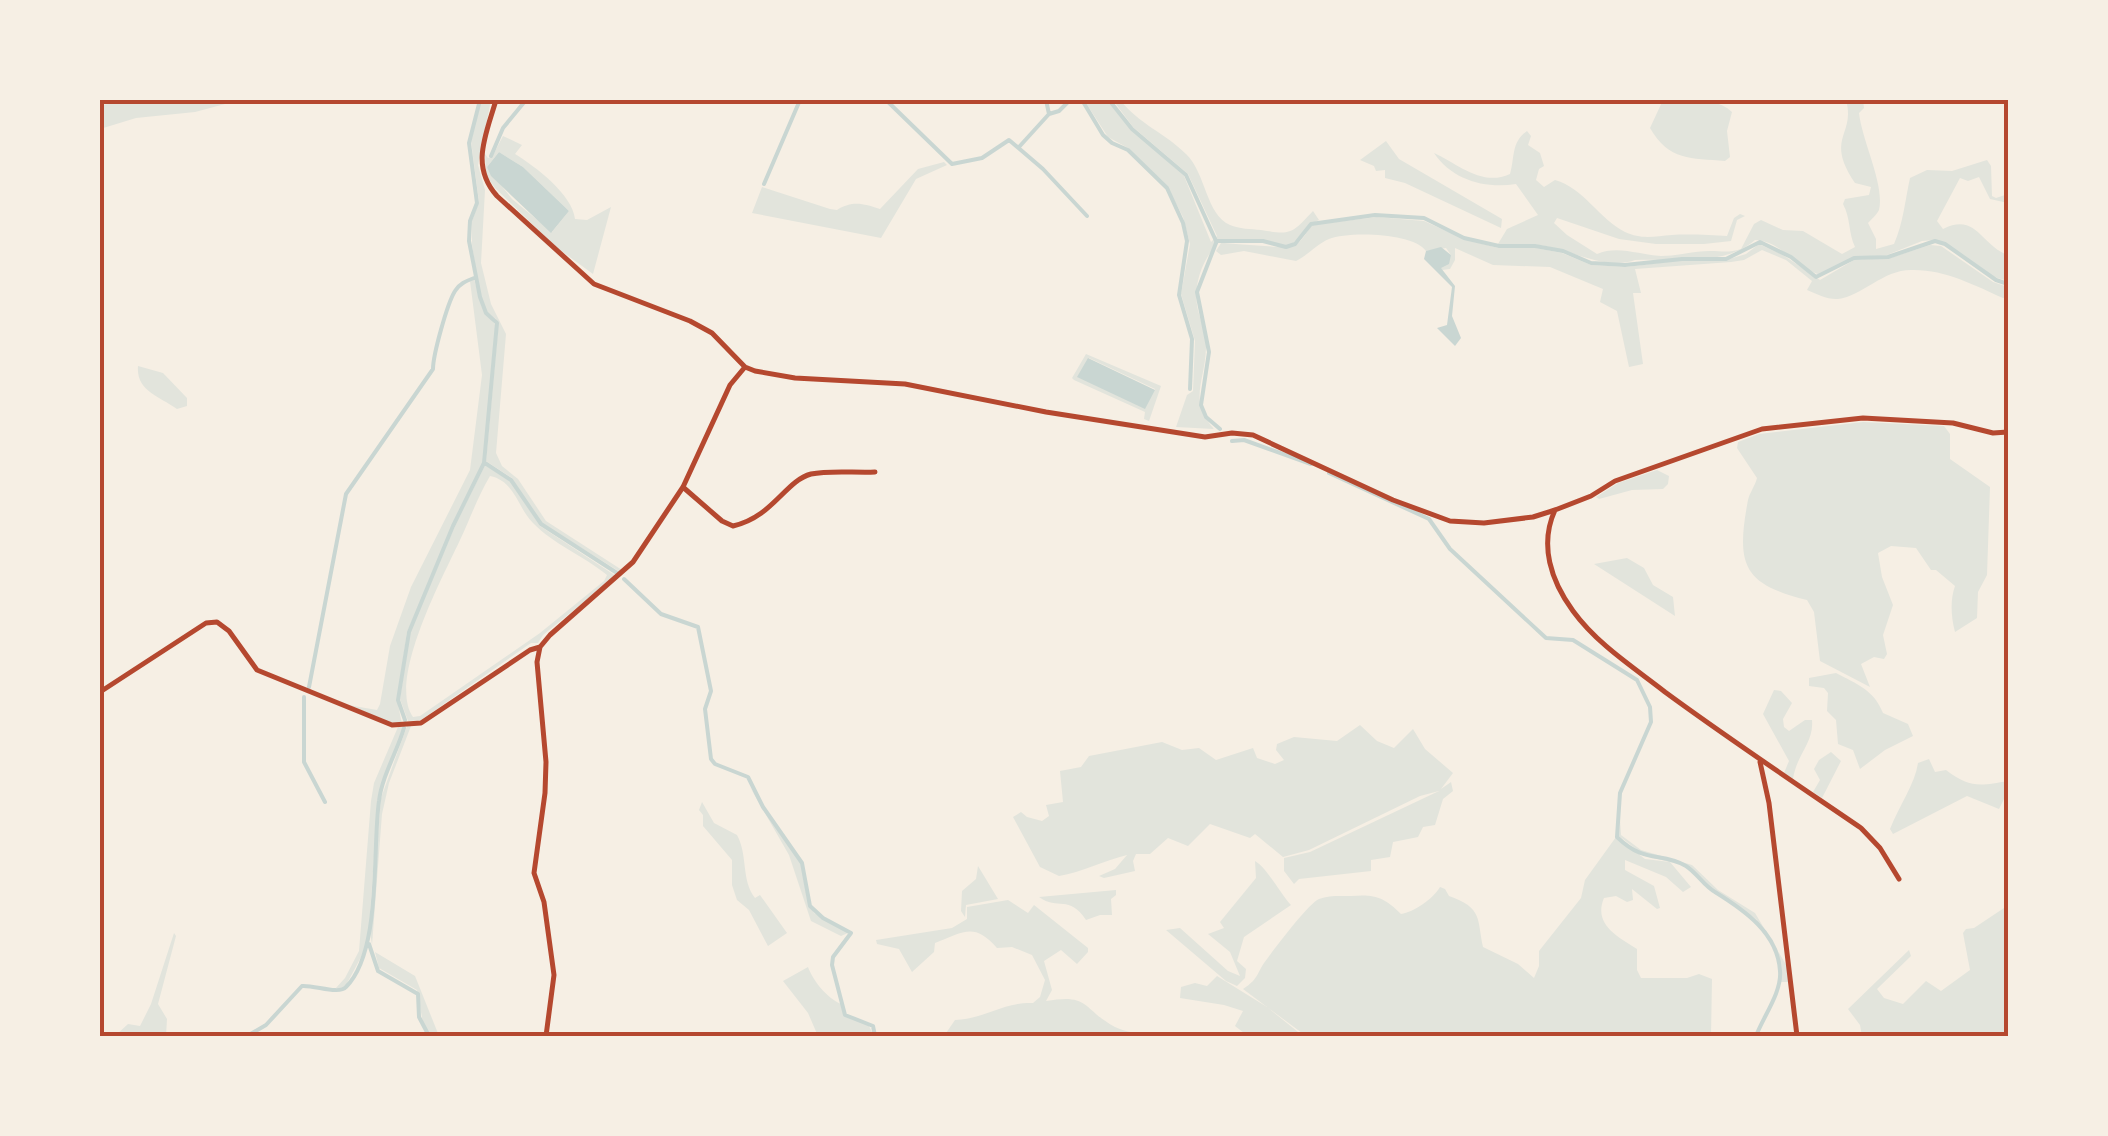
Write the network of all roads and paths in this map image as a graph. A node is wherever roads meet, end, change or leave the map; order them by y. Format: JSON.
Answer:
{"nodes":[{"id":1,"x":496,"y":100,"type":"edge"},
{"id":2,"x":745,"y":367,"type":"junction"},
{"id":3,"x":2008,"y":432,"type":"edge"},
{"id":4,"x":875,"y":472,"type":"dead end"},
{"id":5,"x":683,"y":487,"type":"junction"},
{"id":6,"x":1555,"y":510,"type":"junction"},
{"id":7,"x":540,"y":647,"type":"junction"},
{"id":8,"x":100,"y":692,"type":"edge"},
{"id":9,"x":1760,"y":762,"type":"junction"},
{"id":10,"x":1899,"y":879,"type":"dead end"},
{"id":11,"x":546,"y":1036,"type":"edge"},
{"id":12,"x":1797,"y":1036,"type":"edge"}],
"edges":[{"from":1,"to":2,"type":"street"},
{"from":2,"to":5,"type":"street"},
{"from":2,"to":6,"type":"street"},
{"from":3,"to":6,"type":"street"},
{"from":4,"to":5,"type":"street"},
{"from":5,"to":7,"type":"street"},
{"from":6,"to":9,"type":"street"},
{"from":7,"to":8,"type":"street"},
{"from":7,"to":11,"type":"street"},
{"from":9,"to":10,"type":"street"},
{"from":9,"to":12,"type":"street"}]}
